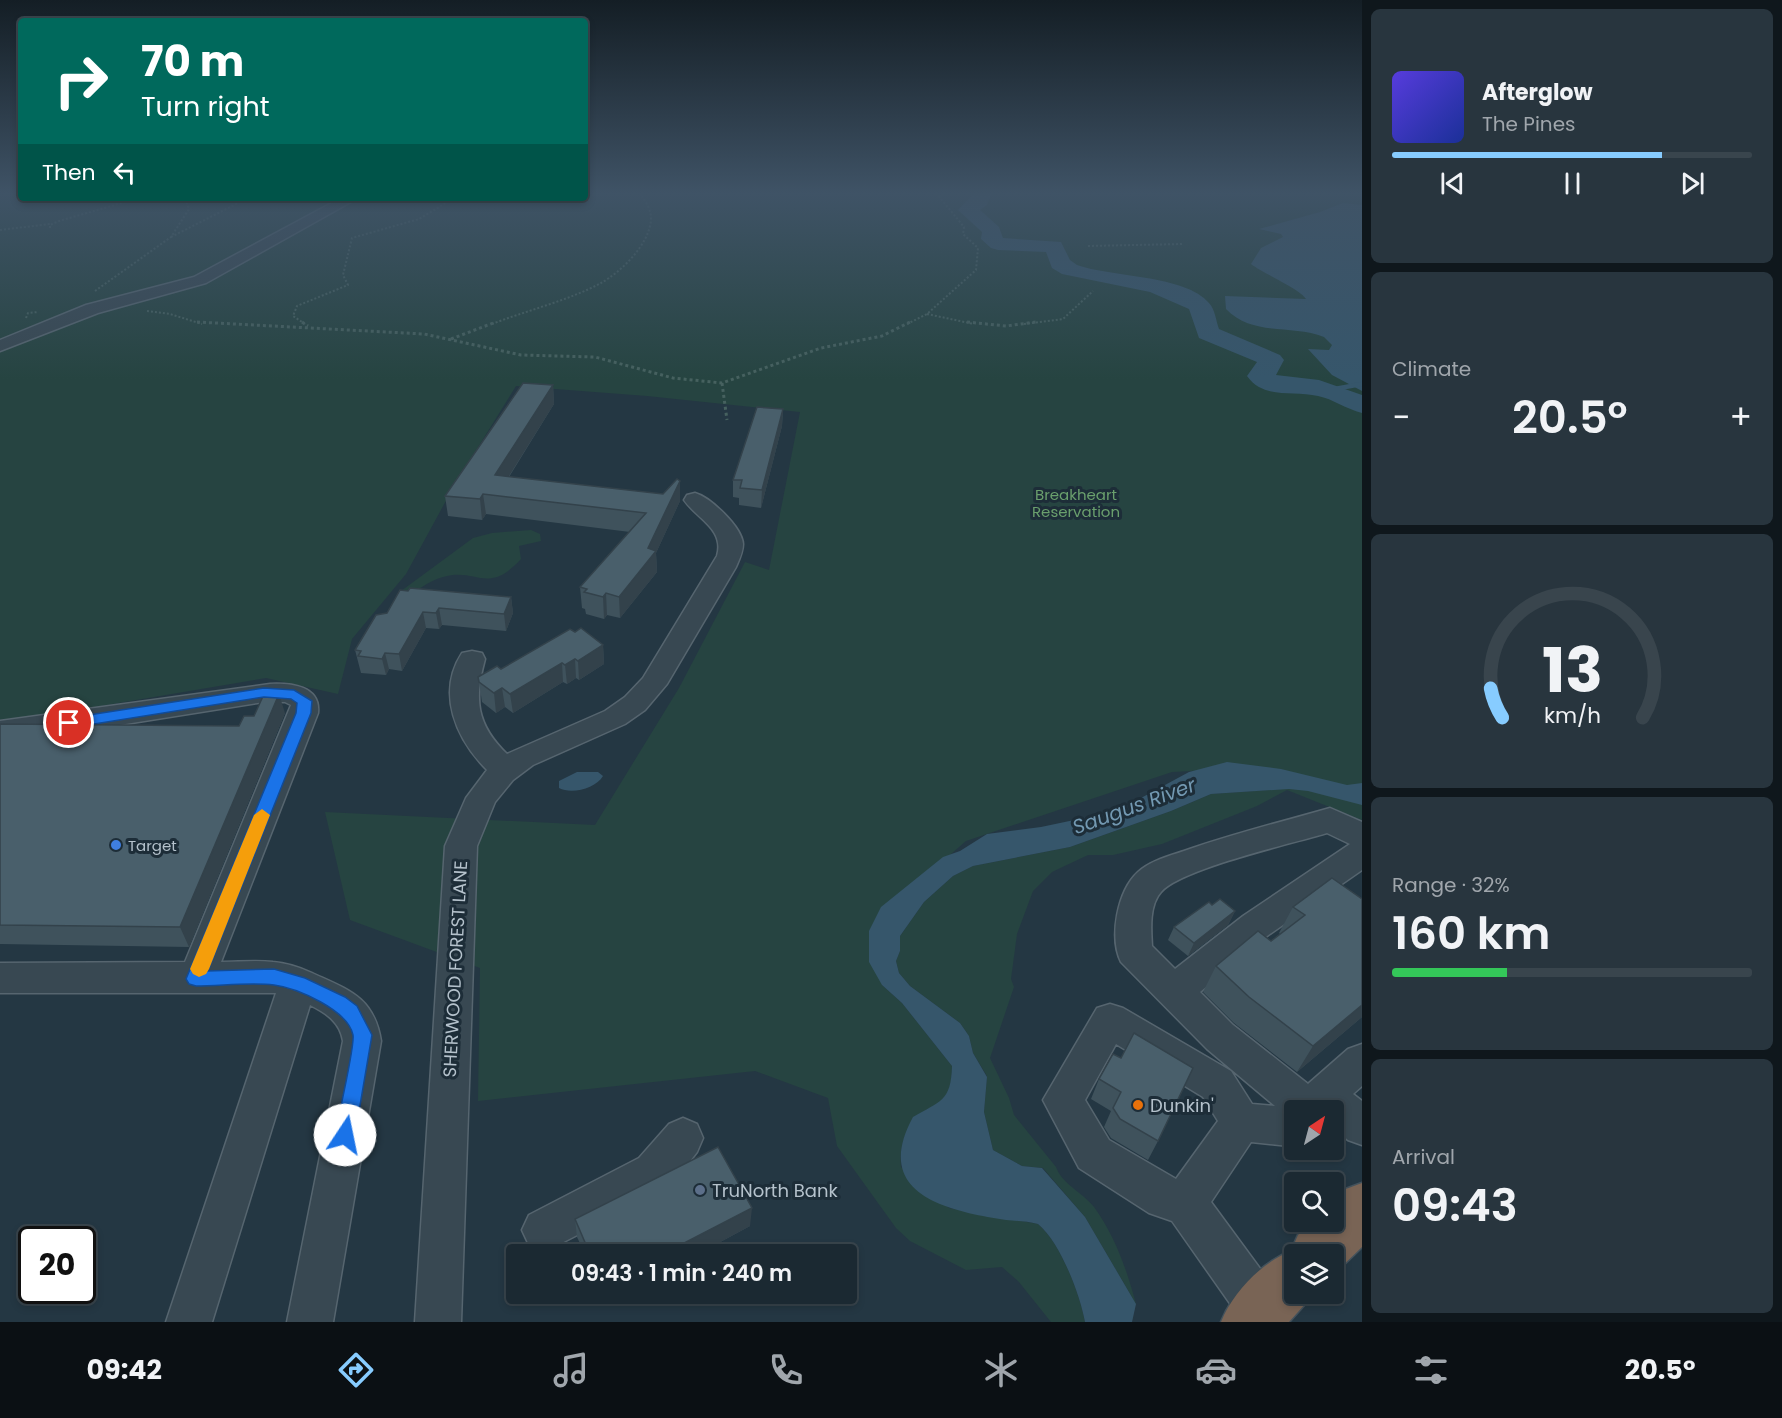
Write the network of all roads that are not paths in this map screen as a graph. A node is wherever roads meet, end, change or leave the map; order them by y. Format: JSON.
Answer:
{"nodes":[{"id":1,"x":245,"y":256,"type":"edge"},
{"id":2,"x":0,"y":346,"type":"edge"},
{"id":3,"x":695,"y":500,"type":"dead end"},
{"id":4,"x":472,"y":659,"type":"dead end"},
{"id":5,"x":0,"y":731,"type":"edge"},
{"id":6,"x":506,"y":769,"type":"junction"},
{"id":7,"x":1362,"y":836,"type":"edge"},
{"id":8,"x":1362,"y":853,"type":"edge"},
{"id":9,"x":0,"y":978,"type":"edge"},
{"id":10,"x":196,"y":979,"type":"junction"},
{"id":11,"x":298,"y":983,"type":"junction"},
{"id":12,"x":1174,"y":991,"type":"junction"},
{"id":13,"x":1362,"y":1061,"type":"edge"},
{"id":14,"x":1298,"y":1100,"type":"edge"},
{"id":15,"x":1319,"y":1100,"type":"edge"},
{"id":16,"x":1344,"y":1120,"type":"edge"},
{"id":17,"x":1241,"y":1122,"type":"junction"},
{"id":18,"x":1284,"y":1126,"type":"edge"},
{"id":19,"x":1362,"y":1126,"type":"edge"},
{"id":20,"x":683,"y":1138,"type":"dead end"},
{"id":21,"x":1185,"y":1203,"type":"junction"},
{"id":22,"x":1362,"y":1209,"type":"edge"},
{"id":23,"x":544,"y":1230,"type":"dead end"},
{"id":24,"x":1327,"y":1244,"type":"edge"},
{"id":25,"x":1269,"y":1302,"type":"edge"},
{"id":26,"x":189,"y":1322,"type":"edge"},
{"id":27,"x":310,"y":1322,"type":"edge"},
{"id":28,"x":438,"y":1322,"type":"edge"}],
"edges":[{"from":1,"to":2,"type":"street"},
{"from":3,"to":6,"type":"street","name":"SHERWOOD FOREST LANE"},
{"from":4,"to":6,"type":"street"},
{"from":5,"to":10,"type":"street"},
{"from":6,"to":28,"type":"street","name":"SHERWOOD FOREST LANE"},
{"from":7,"to":12,"type":"street"},
{"from":8,"to":12,"type":"street"},
{"from":9,"to":10,"type":"street"},
{"from":10,"to":11,"type":"street"},
{"from":11,"to":26,"type":"street"},
{"from":11,"to":27,"type":"street"},
{"from":12,"to":14,"type":"street"},
{"from":13,"to":15,"type":"street"},
{"from":16,"to":19,"type":"street"},
{"from":17,"to":18,"type":"street"},
{"from":17,"to":21,"type":"street"},
{"from":17,"to":21,"type":"street"},
{"from":20,"to":23,"type":"street"},
{"from":21,"to":25,"type":"street"},
{"from":22,"to":24,"type":"highway"}]}
